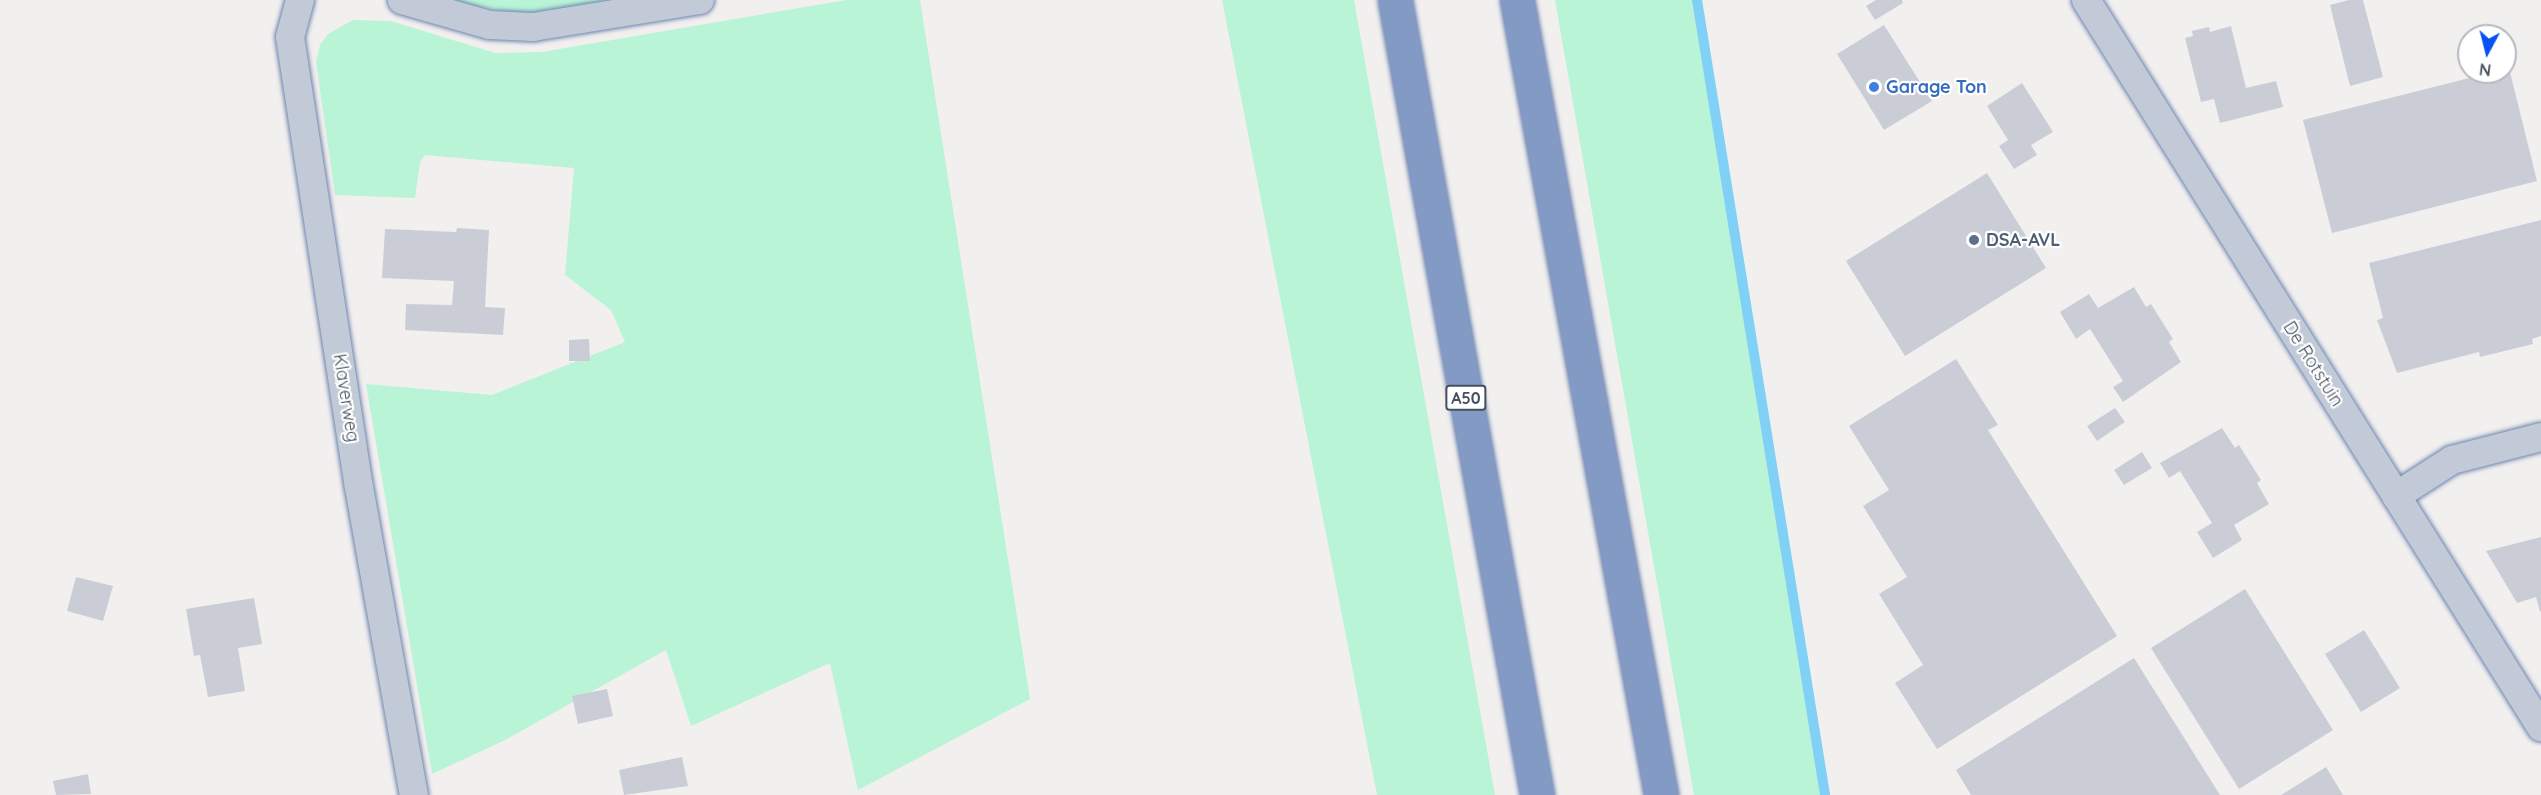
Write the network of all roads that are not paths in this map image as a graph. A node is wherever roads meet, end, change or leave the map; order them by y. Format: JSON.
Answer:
{"nodes":[{"id":1,"x":300,"y":0,"type":"edge"},
{"id":2,"x":402,"y":0,"type":"edge"},
{"id":3,"x":700,"y":0,"type":"edge"},
{"id":4,"x":1395,"y":0,"type":"edge"},
{"id":5,"x":1517,"y":0,"type":"edge"},
{"id":6,"x":2086,"y":0,"type":"edge"},
{"id":7,"x":2541,"y":437,"type":"edge"},
{"id":8,"x":2396,"y":496,"type":"junction"},
{"id":9,"x":2541,"y":727,"type":"edge"},
{"id":10,"x":414,"y":795,"type":"edge"},
{"id":11,"x":1537,"y":795,"type":"edge"},
{"id":12,"x":1661,"y":795,"type":"edge"}],
"edges":[{"from":1,"to":10,"type":"street","name":"Klaverweg"},
{"from":2,"to":3,"type":"street"},
{"from":4,"to":11,"type":"highway","number":"A50"},
{"from":5,"to":12,"type":"highway"},
{"from":6,"to":8,"type":"street","name":"De Rotstuin"},
{"from":7,"to":8,"type":"street"},
{"from":8,"to":9,"type":"street","name":"De Rotstuin"}]}
